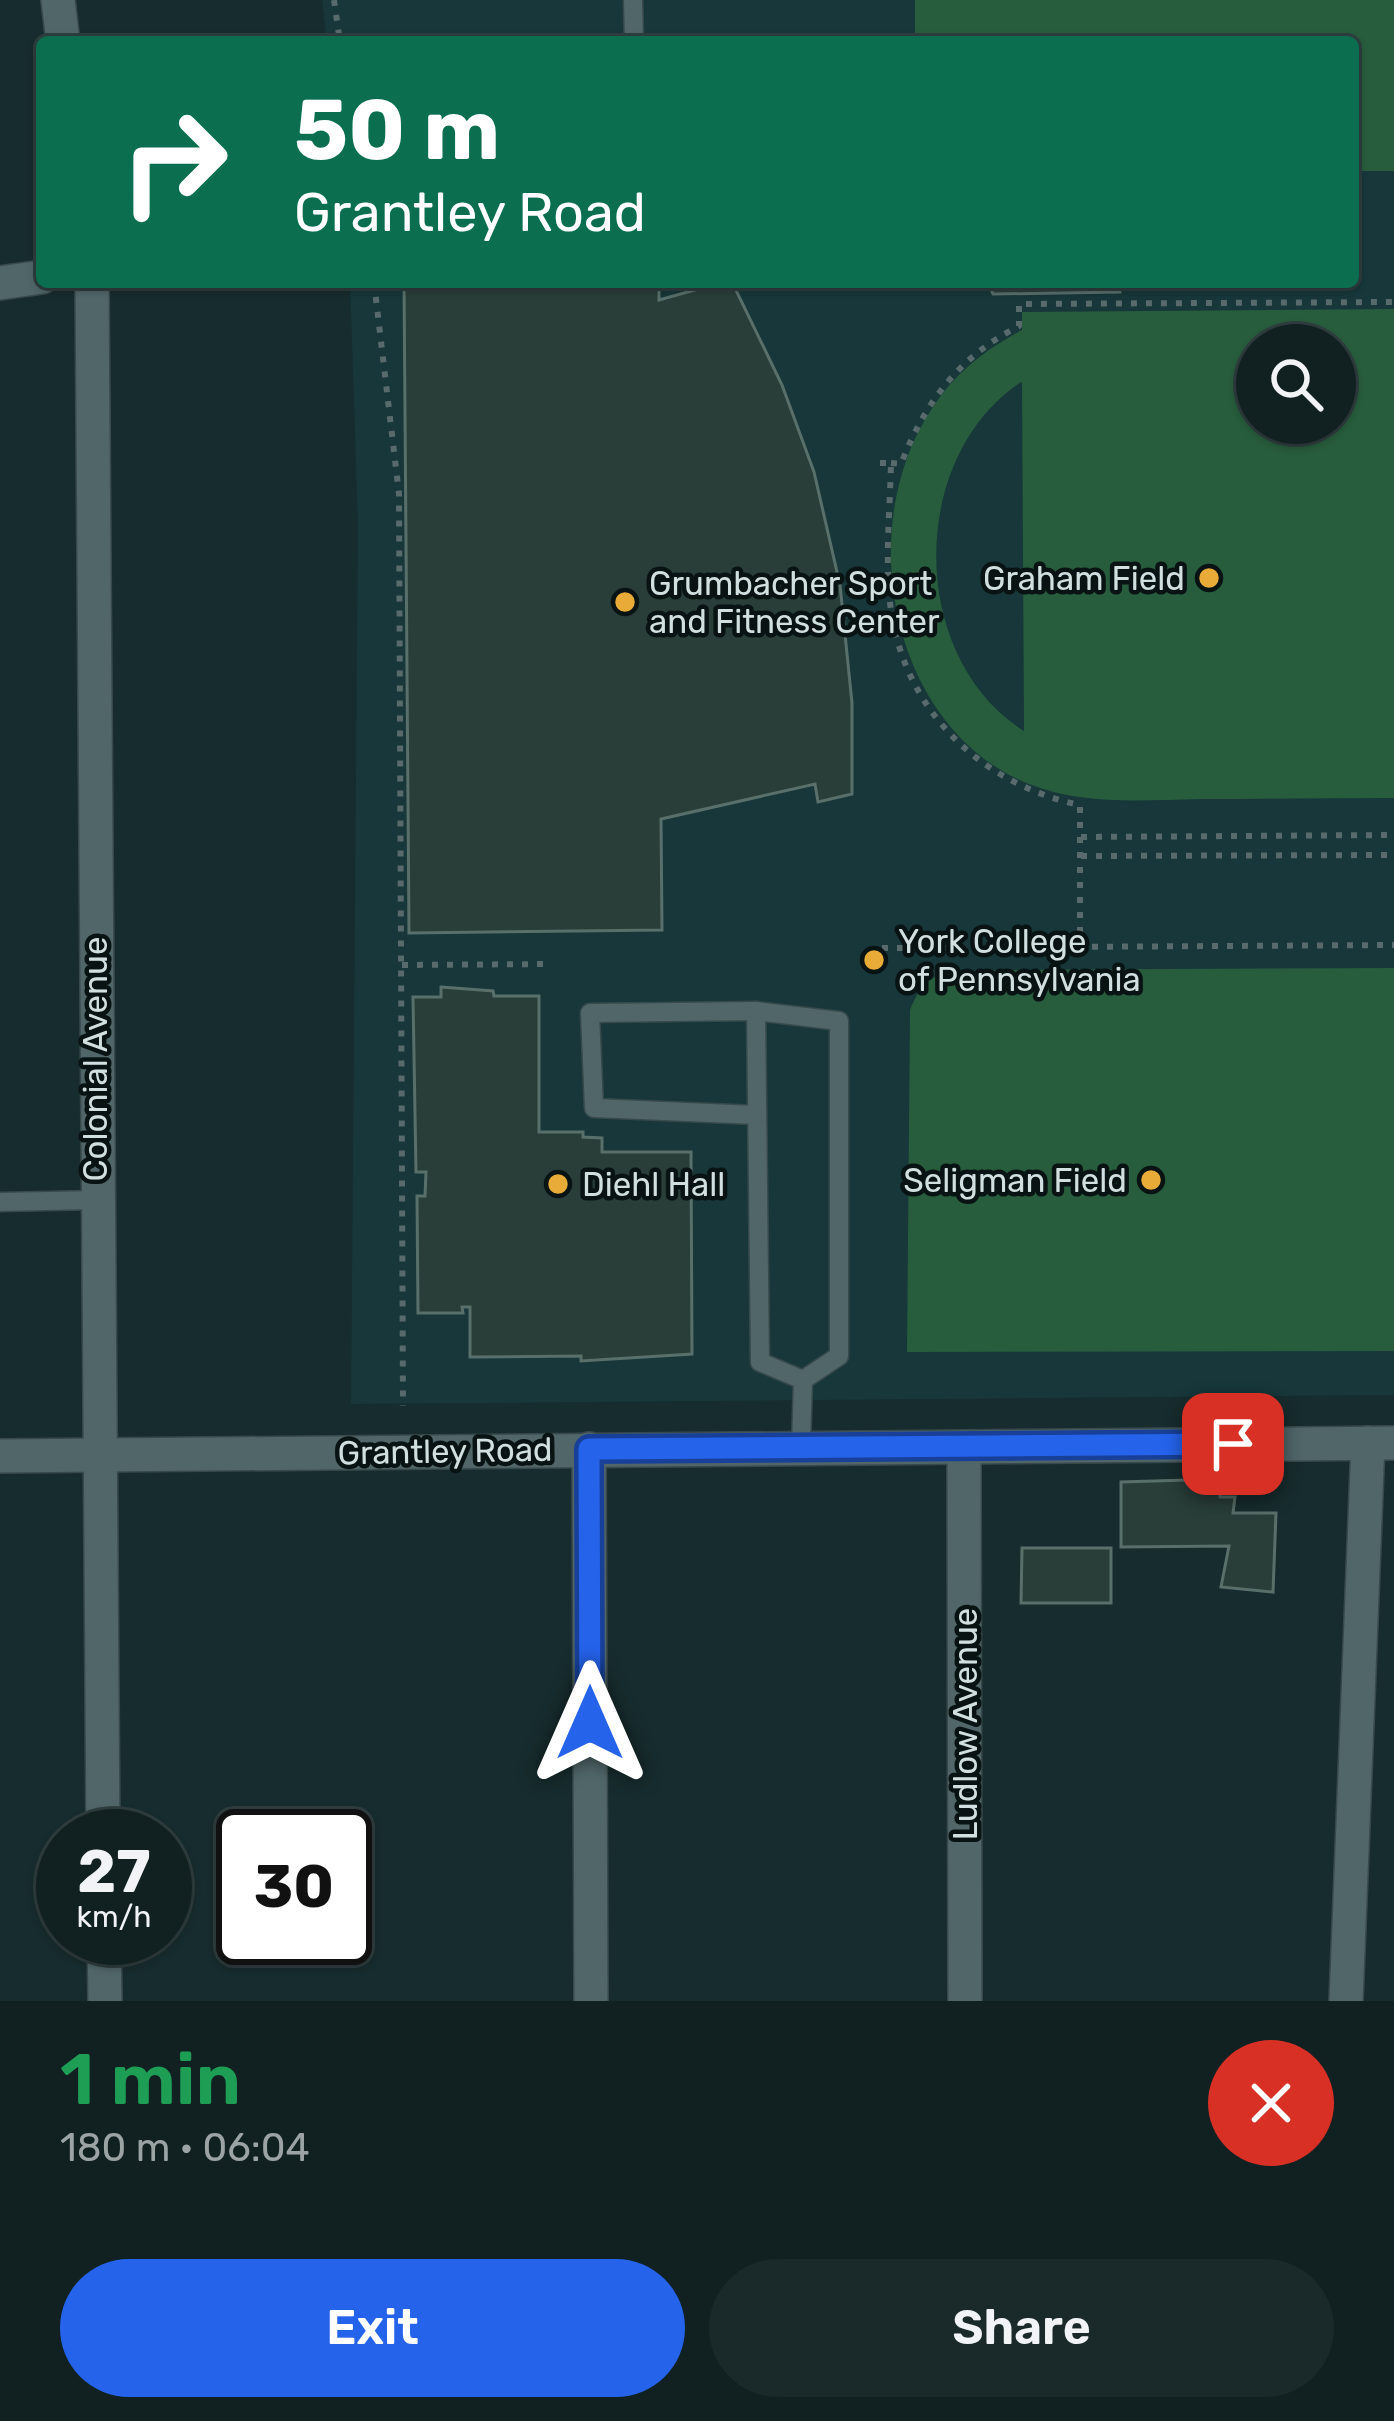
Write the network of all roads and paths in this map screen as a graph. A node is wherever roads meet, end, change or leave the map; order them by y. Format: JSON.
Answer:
{"nodes":[{"id":1,"x":58,"y":0,"type":"edge"},
{"id":2,"x":334,"y":0,"type":"edge"},
{"id":3,"x":633,"y":0,"type":"edge"},
{"id":4,"x":62,"y":36,"type":"edge"},
{"id":5,"x":339,"y":36,"type":"edge"},
{"id":6,"x":634,"y":36,"type":"edge"},
{"id":7,"x":36,"y":278,"type":"edge"},
{"id":8,"x":0,"y":283,"type":"edge"},
{"id":9,"x":92,"y":288,"type":"edge"},
{"id":10,"x":375,"y":288,"type":"edge"},
{"id":11,"x":1394,"y":302,"type":"edge"},
{"id":12,"x":880,"y":463,"type":"dead end"},
{"id":13,"x":892,"y":463,"type":"junction"},
{"id":14,"x":1394,"y":836,"type":"edge"},
{"id":15,"x":1081,"y":837,"type":"junction"},
{"id":16,"x":1394,"y":855,"type":"edge"},
{"id":17,"x":1081,"y":856,"type":"junction"},
{"id":18,"x":1394,"y":945,"type":"edge"},
{"id":19,"x":1080,"y":947,"type":"junction"},
{"id":20,"x":882,"y":948,"type":"dead end"},
{"id":21,"x":402,"y":964,"type":"junction"},
{"id":22,"x":549,"y":964,"type":"dead end"},
{"id":23,"x":756,"y":1012,"type":"junction"},
{"id":24,"x":756,"y":1114,"type":"junction"},
{"id":25,"x":95,"y":1200,"type":"junction"},
{"id":26,"x":0,"y":1202,"type":"edge"},
{"id":27,"x":803,"y":1380,"type":"junction"},
{"id":28,"x":404,"y":1406,"type":"dead end"},
{"id":29,"x":1381,"y":1443,"type":"edge"},
{"id":30,"x":801,"y":1447,"type":"junction"},
{"id":31,"x":964,"y":1447,"type":"junction"},
{"id":32,"x":589,"y":1449,"type":"junction"},
{"id":33,"x":100,"y":1454,"type":"junction"},
{"id":34,"x":0,"y":1456,"type":"edge"},
{"id":35,"x":103,"y":1809,"type":"edge"},
{"id":36,"x":104,"y":1965,"type":"edge"},
{"id":37,"x":105,"y":2001,"type":"edge"},
{"id":38,"x":591,"y":2001,"type":"edge"},
{"id":39,"x":965,"y":2001,"type":"edge"},
{"id":40,"x":1346,"y":2001,"type":"edge"}],
"edges":[{"from":1,"to":4,"type":"street"},
{"from":2,"to":5,"type":"path"},
{"from":3,"to":6,"type":"lane"},
{"from":7,"to":8,"type":"street"},
{"from":9,"to":25,"type":"street","name":"Colonial Avenue"},
{"from":10,"to":21,"type":"path"},
{"from":11,"to":13,"type":"path"},
{"from":12,"to":13,"type":"path"},
{"from":13,"to":15,"type":"path"},
{"from":14,"to":15,"type":"path"},
{"from":15,"to":17,"type":"path"},
{"from":16,"to":17,"type":"path"},
{"from":17,"to":19,"type":"path"},
{"from":18,"to":19,"type":"path"},
{"from":19,"to":20,"type":"path"},
{"from":21,"to":22,"type":"path"},
{"from":21,"to":28,"type":"path"},
{"from":23,"to":24,"type":"lane"},
{"from":23,"to":24,"type":"lane"},
{"from":23,"to":27,"type":"lane"},
{"from":24,"to":27,"type":"lane"},
{"from":25,"to":26,"type":"lane"},
{"from":25,"to":33,"type":"street","name":"Colonial Avenue"},
{"from":27,"to":30,"type":"lane"},
{"from":29,"to":31,"type":"street","name":"Grantley Road"},
{"from":29,"to":40,"type":"street"},
{"from":30,"to":31,"type":"street","name":"Grantley Road"},
{"from":30,"to":32,"type":"street","name":"Grantley Road"},
{"from":31,"to":39,"type":"street","name":"Ludlow Avenue"},
{"from":32,"to":33,"type":"street","name":"Grantley Road"},
{"from":32,"to":38,"type":"street"},
{"from":33,"to":34,"type":"street","name":"Grantley Road"},
{"from":33,"to":35,"type":"street","name":"Colonial Avenue"},
{"from":36,"to":37,"type":"street"}]}
